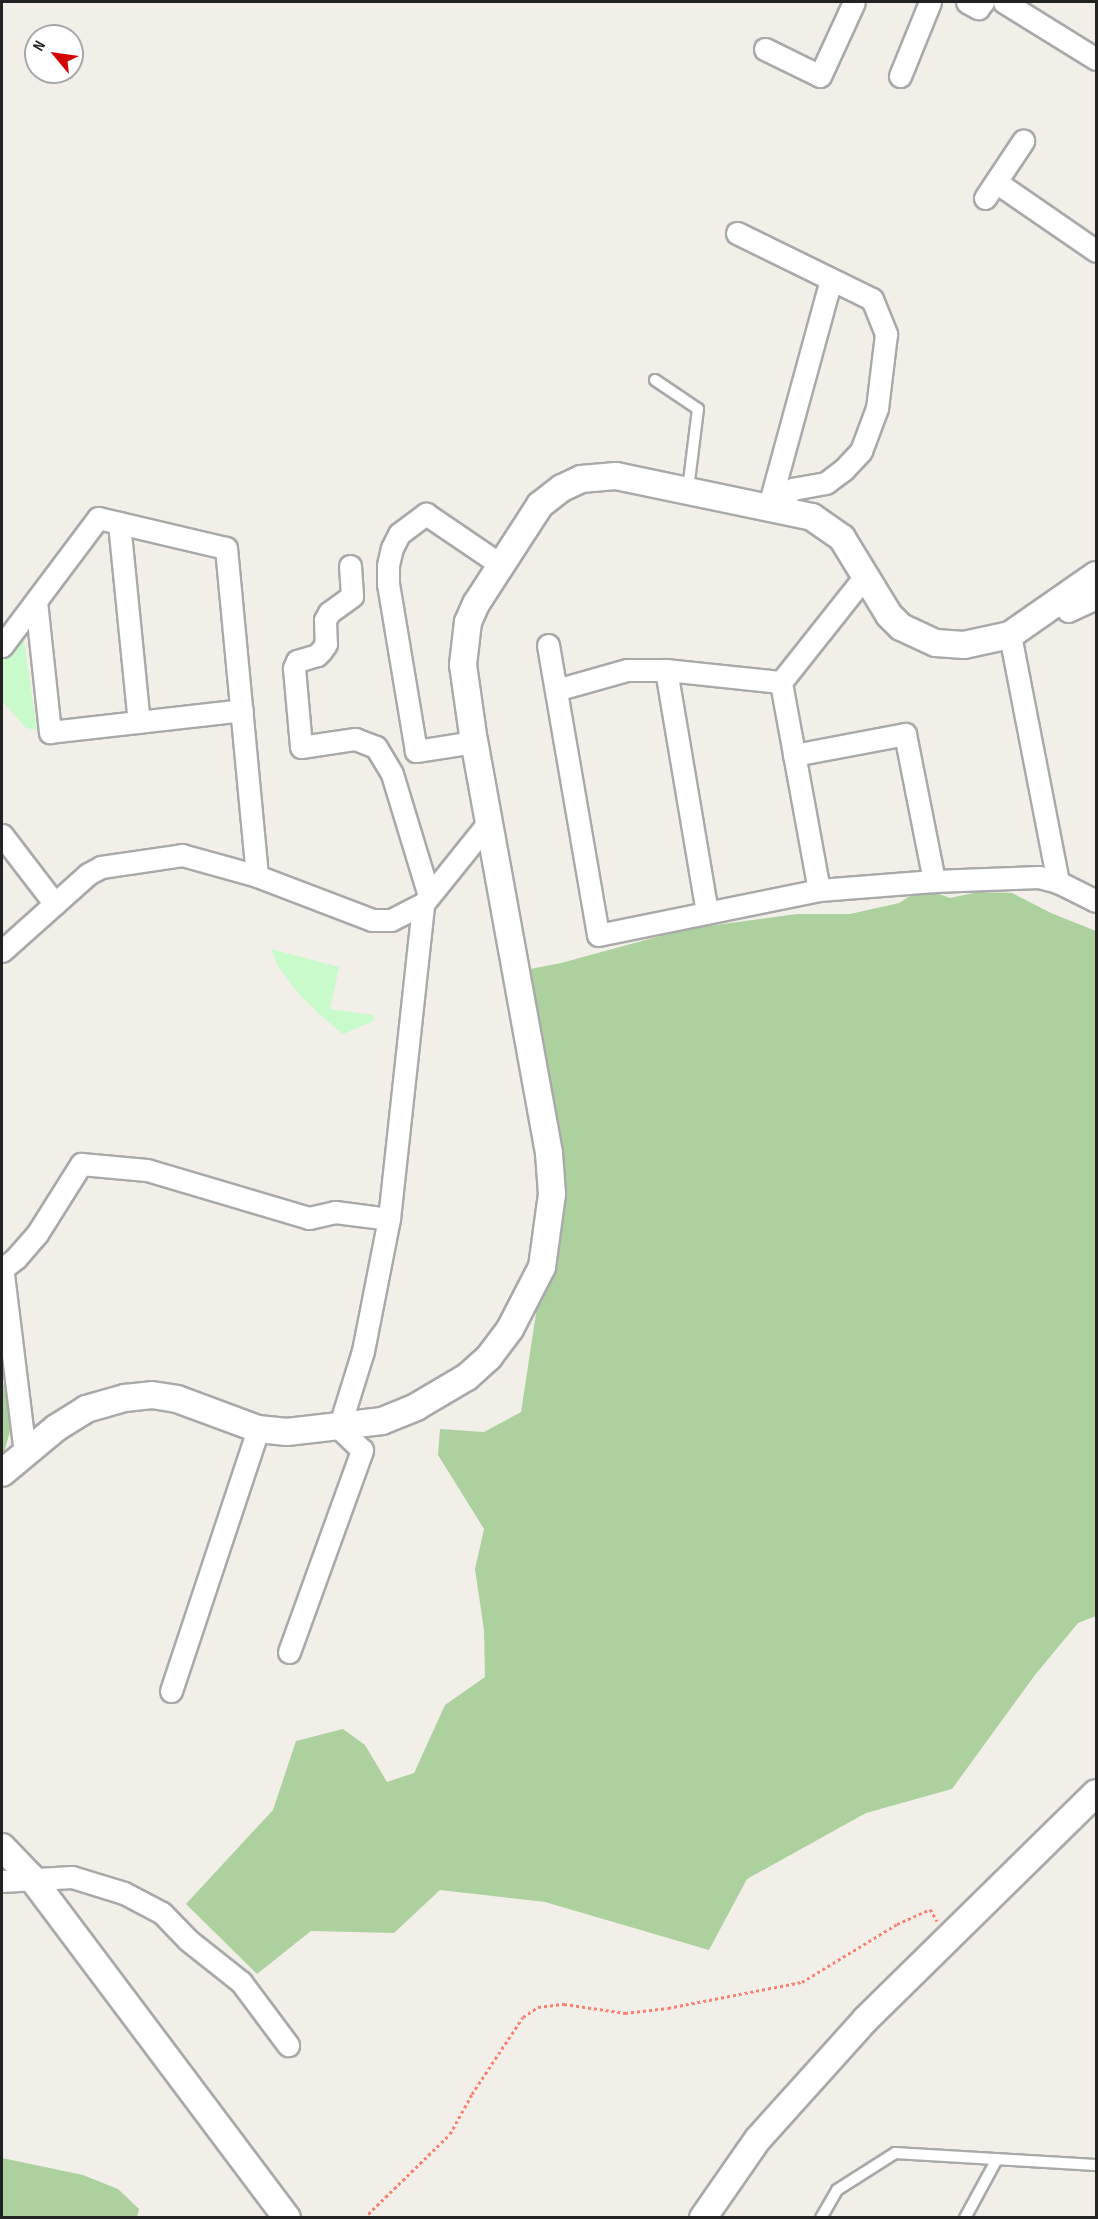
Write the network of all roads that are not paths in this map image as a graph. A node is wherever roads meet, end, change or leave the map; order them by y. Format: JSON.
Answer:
{"nodes":[{"id":1,"x":854,"y":2,"type":"edge"},
{"id":2,"x":930,"y":2,"type":"edge"},
{"id":3,"x":967,"y":2,"type":"edge"},
{"id":4,"x":983,"y":2,"type":"edge"},
{"id":5,"x":1004,"y":2,"type":"edge"},
{"id":6,"x":765,"y":49,"type":"dead end"},
{"id":7,"x":1096,"y":59,"type":"edge"},
{"id":8,"x":900,"y":76,"type":"dead end"},
{"id":9,"x":1023,"y":141,"type":"dead end"},
{"id":10,"x":737,"y":233,"type":"dead end"},
{"id":11,"x":1096,"y":251,"type":"edge"},
{"id":12,"x":831,"y":280,"type":"junction"},
{"id":13,"x":655,"y":380,"type":"dead end"},
{"id":14,"x":688,"y":489,"type":"junction"},
{"id":15,"x":771,"y":506,"type":"junction"},
{"id":16,"x":119,"y":523,"type":"junction"},
{"id":17,"x":501,"y":565,"type":"junction"},
{"id":18,"x":350,"y":566,"type":"dead end"},
{"id":19,"x":1096,"y":575,"type":"edge"},
{"id":20,"x":865,"y":576,"type":"junction"},
{"id":21,"x":1096,"y":598,"type":"edge"},
{"id":22,"x":1062,"y":599,"type":"junction"},
{"id":23,"x":36,"y":601,"type":"junction"},
{"id":24,"x":1010,"y":635,"type":"junction"},
{"id":25,"x":548,"y":645,"type":"dead end"},
{"id":26,"x":2,"y":646,"type":"edge"},
{"id":27,"x":666,"y":670,"type":"junction"},
{"id":28,"x":781,"y":682,"type":"junction"},
{"id":29,"x":556,"y":690,"type":"junction"},
{"id":30,"x":242,"y":710,"type":"junction"},
{"id":31,"x":139,"y":722,"type":"junction"},
{"id":32,"x":474,"y":742,"type":"junction"},
{"id":33,"x":794,"y":755,"type":"junction"},
{"id":34,"x":489,"y":822,"type":"junction"},
{"id":35,"x":2,"y":835,"type":"edge"},
{"id":36,"x":257,"y":876,"type":"junction"},
{"id":37,"x":934,"y":881,"type":"junction"},
{"id":38,"x":1058,"y":882,"type":"junction"},
{"id":39,"x":819,"y":890,"type":"junction"},
{"id":40,"x":426,"y":900,"type":"junction"},
{"id":41,"x":1096,"y":900,"type":"edge"},
{"id":42,"x":55,"y":904,"type":"junction"},
{"id":43,"x":707,"y":913,"type":"junction"},
{"id":44,"x":2,"y":951,"type":"edge"},
{"id":45,"x":389,"y":1219,"type":"junction"},
{"id":46,"x":2,"y":1268,"type":"edge"},
{"id":47,"x":339,"y":1428,"type":"junction"},
{"id":48,"x":258,"y":1429,"type":"junction"},
{"id":49,"x":25,"y":1454,"type":"junction"},
{"id":50,"x":2,"y":1473,"type":"edge"},
{"id":51,"x":290,"y":1652,"type":"dead end"},
{"id":52,"x":171,"y":1691,"type":"dead end"},
{"id":53,"x":1096,"y":1793,"type":"edge"},
{"id":54,"x":2,"y":1847,"type":"edge"},
{"id":55,"x":31,"y":1877,"type":"junction"},
{"id":56,"x":2,"y":1881,"type":"edge"},
{"id":57,"x":288,"y":2045,"type":"dead end"},
{"id":58,"x":997,"y":2159,"type":"junction"},
{"id":59,"x":1096,"y":2165,"type":"edge"},
{"id":60,"x":287,"y":2217,"type":"edge"},
{"id":61,"x":703,"y":2217,"type":"edge"},
{"id":62,"x":821,"y":2217,"type":"edge"},
{"id":63,"x":965,"y":2217,"type":"edge"}],
"edges":[{"from":1,"to":6,"type":"street"},
{"from":2,"to":8,"type":"street"},
{"from":3,"to":4,"type":"street"},
{"from":5,"to":7,"type":"street"},
{"from":9,"to":11,"type":"street"},
{"from":10,"to":12,"type":"street"},
{"from":12,"to":15,"type":"street"},
{"from":12,"to":15,"type":"street"},
{"from":13,"to":14,"type":"lane"},
{"from":14,"to":15,"type":"street"},
{"from":14,"to":17,"type":"street"},
{"from":15,"to":20,"type":"street"},
{"from":16,"to":23,"type":"street"},
{"from":16,"to":30,"type":"street"},
{"from":16,"to":31,"type":"street"},
{"from":17,"to":32,"type":"street"},
{"from":17,"to":32,"type":"street"},
{"from":18,"to":40,"type":"street"},
{"from":19,"to":22,"type":"street"},
{"from":20,"to":24,"type":"street"},
{"from":20,"to":28,"type":"street"},
{"from":21,"to":22,"type":"street"},
{"from":22,"to":24,"type":"street"},
{"from":23,"to":26,"type":"street"},
{"from":23,"to":31,"type":"street"},
{"from":24,"to":38,"type":"street"},
{"from":25,"to":29,"type":"street"},
{"from":27,"to":28,"type":"street"},
{"from":27,"to":29,"type":"street"},
{"from":27,"to":43,"type":"street"},
{"from":28,"to":33,"type":"street"},
{"from":29,"to":43,"type":"street"},
{"from":30,"to":31,"type":"street"},
{"from":30,"to":36,"type":"street"},
{"from":32,"to":34,"type":"street"},
{"from":33,"to":37,"type":"street"},
{"from":33,"to":39,"type":"street"},
{"from":34,"to":40,"type":"street"},
{"from":34,"to":47,"type":"street"},
{"from":35,"to":42,"type":"street"},
{"from":36,"to":40,"type":"street"},
{"from":36,"to":42,"type":"street"},
{"from":37,"to":38,"type":"street"},
{"from":37,"to":39,"type":"street"},
{"from":38,"to":41,"type":"street"},
{"from":39,"to":43,"type":"street"},
{"from":40,"to":45,"type":"street"},
{"from":42,"to":44,"type":"street"},
{"from":45,"to":46,"type":"street"},
{"from":45,"to":47,"type":"street"},
{"from":46,"to":49,"type":"street"},
{"from":47,"to":48,"type":"street"},
{"from":47,"to":51,"type":"street"},
{"from":48,"to":49,"type":"street"},
{"from":48,"to":52,"type":"street"},
{"from":49,"to":50,"type":"street"},
{"from":53,"to":61,"type":"street"},
{"from":54,"to":55,"type":"street"},
{"from":55,"to":56,"type":"street"},
{"from":55,"to":57,"type":"street"},
{"from":55,"to":60,"type":"street"},
{"from":58,"to":59,"type":"lane"},
{"from":58,"to":62,"type":"lane"},
{"from":58,"to":63,"type":"lane"}]}
